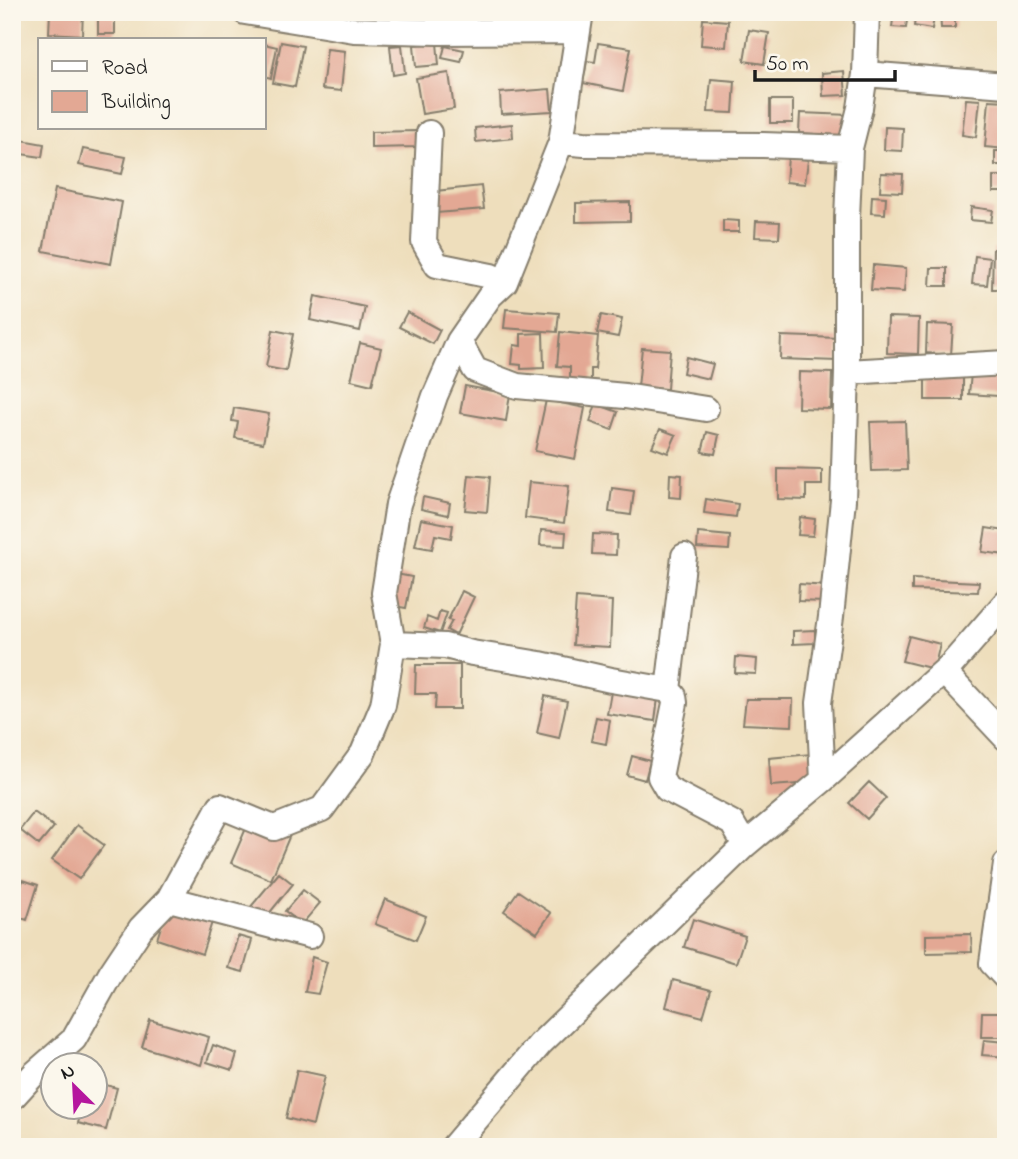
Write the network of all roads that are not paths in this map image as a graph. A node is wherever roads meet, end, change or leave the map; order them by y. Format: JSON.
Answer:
{"nodes":[{"id":1,"x":245,"y":12,"type":"edge"},
{"id":2,"x":867,"y":12,"type":"edge"},
{"id":3,"x":580,"y":21,"type":"edge"},
{"id":4,"x":865,"y":74,"type":"junction"},
{"id":5,"x":1006,"y":85,"type":"edge"},
{"id":6,"x":429,"y":133,"type":"dead end"},
{"id":7,"x":561,"y":142,"type":"junction"},
{"id":8,"x":850,"y":148,"type":"junction"},
{"id":9,"x":505,"y":282,"type":"junction"},
{"id":10,"x":460,"y":341,"type":"junction"},
{"id":11,"x":1006,"y":363,"type":"edge"},
{"id":12,"x":847,"y":372,"type":"junction"},
{"id":13,"x":706,"y":409,"type":"dead end"},
{"id":14,"x":684,"y":556,"type":"dead end"},
{"id":15,"x":1006,"y":601,"type":"edge"},
{"id":16,"x":393,"y":644,"type":"junction"},
{"id":17,"x":944,"y":672,"type":"junction"},
{"id":18,"x":668,"y":690,"type":"junction"},
{"id":19,"x":1006,"y":738,"type":"edge"},
{"id":20,"x":823,"y":780,"type":"junction"},
{"id":21,"x":745,"y":845,"type":"junction"},
{"id":22,"x":1006,"y":864,"type":"edge"},
{"id":23,"x":169,"y":899,"type":"junction"},
{"id":24,"x":310,"y":936,"type":"dead end"},
{"id":25,"x":1006,"y":978,"type":"edge"},
{"id":26,"x":12,"y":1098,"type":"edge"},
{"id":27,"x":453,"y":1147,"type":"edge"}],
"edges":[{"from":1,"to":3,"type":"street"},
{"from":2,"to":4,"type":"street"},
{"from":3,"to":7,"type":"street"},
{"from":4,"to":5,"type":"street"},
{"from":4,"to":8,"type":"street"},
{"from":6,"to":9,"type":"street"},
{"from":7,"to":8,"type":"street"},
{"from":7,"to":9,"type":"street"},
{"from":8,"to":12,"type":"street"},
{"from":9,"to":10,"type":"street"},
{"from":10,"to":13,"type":"street"},
{"from":10,"to":16,"type":"street"},
{"from":11,"to":12,"type":"street"},
{"from":12,"to":20,"type":"street"},
{"from":14,"to":18,"type":"street"},
{"from":15,"to":17,"type":"street"},
{"from":16,"to":18,"type":"street"},
{"from":16,"to":23,"type":"street"},
{"from":17,"to":19,"type":"street"},
{"from":17,"to":20,"type":"street"},
{"from":18,"to":21,"type":"street"},
{"from":20,"to":21,"type":"street"},
{"from":21,"to":27,"type":"street"},
{"from":22,"to":25,"type":"street"},
{"from":23,"to":24,"type":"street"},
{"from":23,"to":26,"type":"street"}]}
